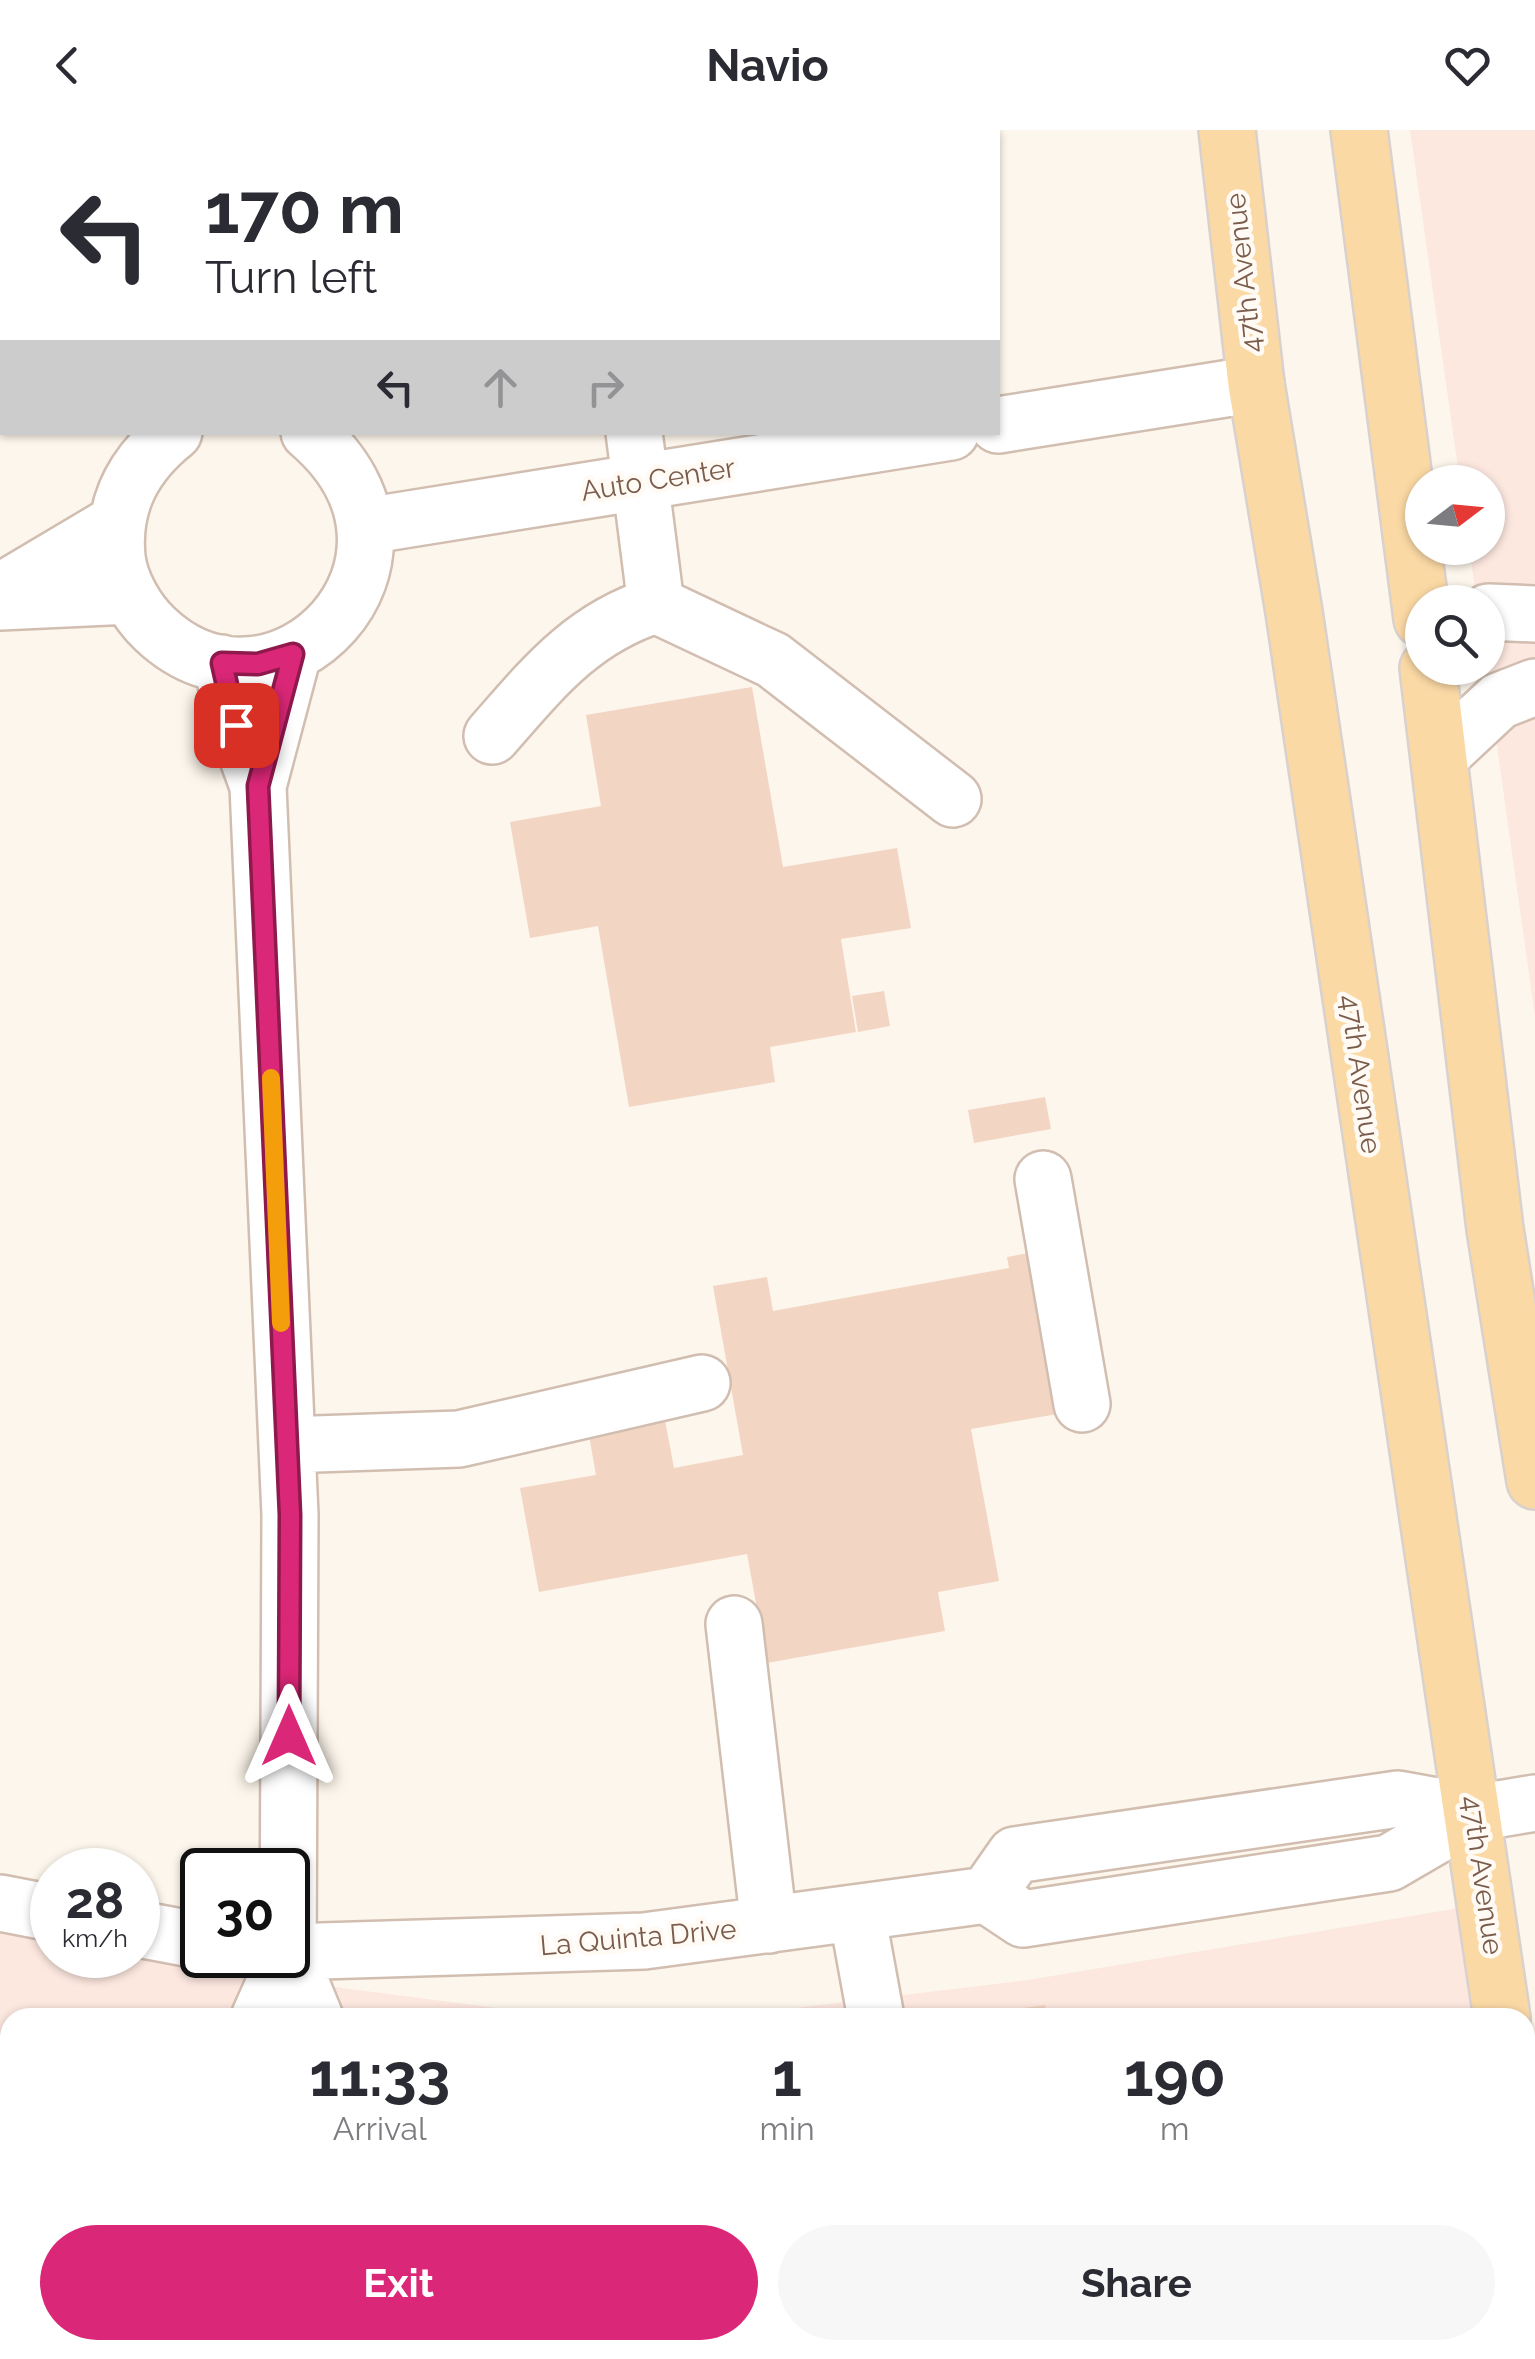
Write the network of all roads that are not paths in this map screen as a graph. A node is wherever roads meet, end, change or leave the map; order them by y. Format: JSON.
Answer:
{"nodes":[{"id":1,"x":1227,"y":130,"type":"edge"},
{"id":2,"x":1359,"y":130,"type":"edge"},
{"id":3,"x":1256,"y":384,"type":"junction"},
{"id":4,"x":1000,"y":425,"type":"edge"},
{"id":5,"x":170,"y":435,"type":"edge"},
{"id":6,"x":313,"y":435,"type":"edge"},
{"id":7,"x":912,"y":435,"type":"edge"},
{"id":8,"x":636,"y":457,"type":"edge"},
{"id":9,"x":116,"y":523,"type":"junction"},
{"id":10,"x":366,"y":526,"type":"junction"},
{"id":11,"x":1430,"y":585,"type":"edge"},
{"id":12,"x":0,"y":592,"type":"edge"},
{"id":13,"x":130,"y":596,"type":"junction"},
{"id":14,"x":0,"y":602,"type":"edge"},
{"id":15,"x":656,"y":604,"type":"junction"},
{"id":16,"x":1505,"y":613,"type":"edge"},
{"id":17,"x":1535,"y":614,"type":"edge"},
{"id":18,"x":293,"y":654,"type":"junction"},
{"id":19,"x":222,"y":663,"type":"junction"},
{"id":20,"x":1430,"y":685,"type":"edge"},
{"id":21,"x":1535,"y":687,"type":"edge"},
{"id":22,"x":492,"y":736,"type":"dead end"},
{"id":23,"x":1439,"y":757,"type":"junction"},
{"id":24,"x":258,"y":786,"type":"junction"},
{"id":25,"x":953,"y":798,"type":"dead end"},
{"id":26,"x":1043,"y":1180,"type":"dead end"},
{"id":27,"x":702,"y":1383,"type":"dead end"},
{"id":28,"x":1082,"y":1404,"type":"dead end"},
{"id":29,"x":287,"y":1445,"type":"junction"},
{"id":30,"x":1535,"y":1481,"type":"edge"},
{"id":31,"x":734,"y":1624,"type":"dead end"},
{"id":32,"x":1535,"y":1803,"type":"edge"},
{"id":33,"x":1475,"y":1814,"type":"junction"},
{"id":34,"x":288,"y":1848,"type":"edge"},
{"id":35,"x":0,"y":1903,"type":"edge"},
{"id":36,"x":30,"y":1909,"type":"edge"},
{"id":37,"x":857,"y":1914,"type":"junction"},
{"id":38,"x":770,"y":1925,"type":"junction"},
{"id":39,"x":310,"y":1952,"type":"edge"},
{"id":40,"x":277,"y":1978,"type":"edge"},
{"id":41,"x":298,"y":1978,"type":"edge"},
{"id":42,"x":263,"y":2008,"type":"edge"},
{"id":43,"x":311,"y":2008,"type":"edge"},
{"id":44,"x":874,"y":2008,"type":"edge"},
{"id":45,"x":1501,"y":2008,"type":"edge"}],
"edges":[{"from":1,"to":3,"type":"main road","name":"47th Avenue"},
{"from":2,"to":11,"type":"main road"},
{"from":3,"to":4,"type":"street"},
{"from":3,"to":33,"type":"main road","name":"47th Avenue"},
{"from":5,"to":9,"type":"street"},
{"from":6,"to":10,"type":"street"},
{"from":7,"to":8,"type":"street","name":"Auto Center"},
{"from":8,"to":10,"type":"street","name":"Auto Center"},
{"from":8,"to":15,"type":"street"},
{"from":9,"to":12,"type":"street"},
{"from":9,"to":13,"type":"street"},
{"from":10,"to":18,"type":"street"},
{"from":13,"to":14,"type":"street"},
{"from":13,"to":19,"type":"street"},
{"from":15,"to":22,"type":"street"},
{"from":15,"to":25,"type":"street"},
{"from":16,"to":17,"type":"street"},
{"from":18,"to":19,"type":"street"},
{"from":18,"to":24,"type":"street"},
{"from":19,"to":24,"type":"street"},
{"from":20,"to":23,"type":"main road"},
{"from":21,"to":23,"type":"street"},
{"from":23,"to":30,"type":"main road"},
{"from":24,"to":29,"type":"street"},
{"from":26,"to":28,"type":"street"},
{"from":27,"to":29,"type":"street"},
{"from":29,"to":34,"type":"street"},
{"from":31,"to":38,"type":"street"},
{"from":32,"to":33,"type":"street","name":"La Quinta Drive"},
{"from":33,"to":37,"type":"street","name":"La Quinta Drive"},
{"from":33,"to":45,"type":"main road","name":"47th Avenue"},
{"from":35,"to":36,"type":"street"},
{"from":37,"to":38,"type":"street","name":"La Quinta Drive"},
{"from":37,"to":44,"type":"street"},
{"from":38,"to":39,"type":"street","name":"La Quinta Drive"},
{"from":40,"to":42,"type":"street"},
{"from":41,"to":43,"type":"street"}]}
